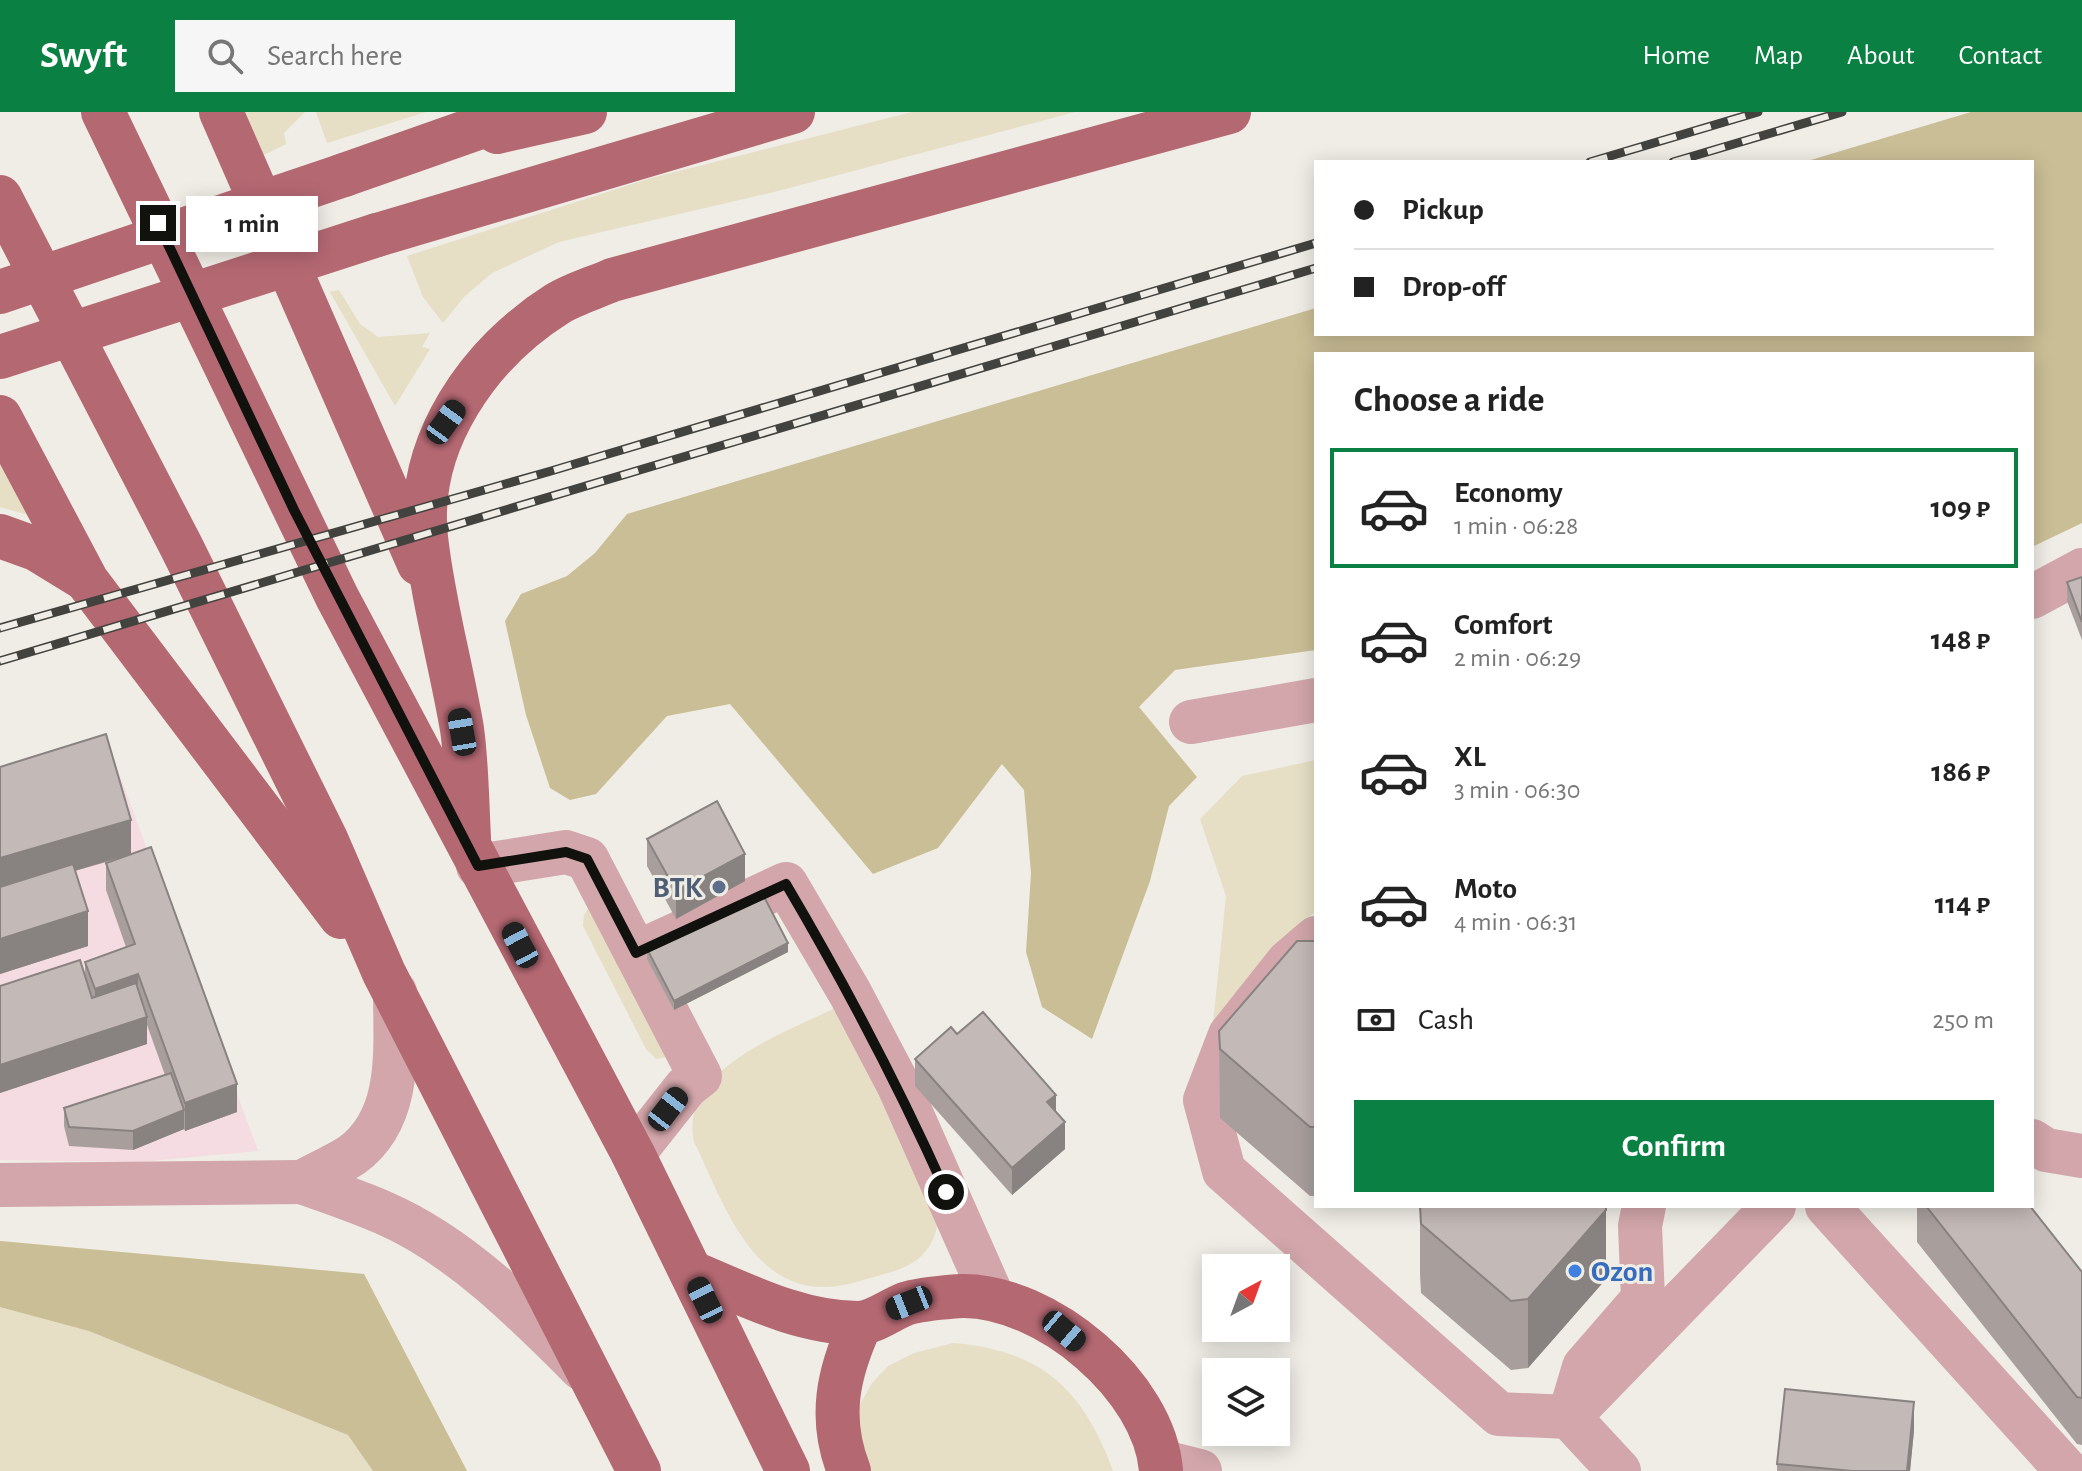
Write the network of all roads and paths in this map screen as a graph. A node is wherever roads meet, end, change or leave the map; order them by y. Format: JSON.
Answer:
{"nodes":[{"id":1,"x":221,"y":112,"type":"edge"},
{"id":2,"x":523,"y":112,"type":"edge"},
{"id":3,"x":585,"y":112,"type":"edge"},
{"id":4,"x":793,"y":112,"type":"edge"},
{"id":5,"x":1229,"y":112,"type":"edge"},
{"id":6,"x":110,"y":125,"type":"edge"},
{"id":7,"x":405,"y":154,"type":"junction"},
{"id":8,"x":0,"y":197,"type":"edge"},
{"id":9,"x":0,"y":292,"type":"edge"},
{"id":10,"x":0,"y":357,"type":"edge"},
{"id":11,"x":0,"y":417,"type":"edge"},
{"id":12,"x":0,"y":536,"type":"edge"},
{"id":13,"x":2082,"y":570,"type":"edge"},
{"id":14,"x":87,"y":581,"type":"junction"},
{"id":15,"x":2034,"y":596,"type":"edge"},
{"id":16,"x":436,"y":607,"type":"junction"},
{"id":17,"x":1314,"y":700,"type":"edge"},
{"id":18,"x":1191,"y":722,"type":"dead end"},
{"id":19,"x":474,"y":857,"type":"junction"},
{"id":20,"x":1314,"y":940,"type":"edge"},
{"id":21,"x":636,"y":953,"type":"junction"},
{"id":22,"x":390,"y":983,"type":"junction"},
{"id":23,"x":2034,"y":1142,"type":"edge"},
{"id":24,"x":633,"y":1154,"type":"junction"},
{"id":25,"x":2082,"y":1156,"type":"edge"},
{"id":26,"x":302,"y":1182,"type":"junction"},
{"id":27,"x":0,"y":1185,"type":"edge"},
{"id":28,"x":1644,"y":1208,"type":"edge"},
{"id":29,"x":1772,"y":1208,"type":"edge"},
{"id":30,"x":1829,"y":1208,"type":"edge"},
{"id":31,"x":691,"y":1272,"type":"junction"},
{"id":32,"x":993,"y":1298,"type":"junction"},
{"id":33,"x":861,"y":1323,"type":"junction"},
{"id":34,"x":592,"y":1379,"type":"junction"},
{"id":35,"x":1569,"y":1417,"type":"junction"},
{"id":36,"x":1174,"y":1468,"type":"edge"},
{"id":37,"x":605,"y":1471,"type":"edge"},
{"id":38,"x":639,"y":1471,"type":"edge"},
{"id":39,"x":788,"y":1471,"type":"edge"},
{"id":40,"x":849,"y":1471,"type":"edge"},
{"id":41,"x":1619,"y":1471,"type":"edge"},
{"id":42,"x":2067,"y":1471,"type":"edge"}],
"edges":[{"from":1,"to":16,"type":"main road"},
{"from":2,"to":7,"type":"main road"},
{"from":3,"to":7,"type":"main road"},
{"from":4,"to":10,"type":"main road","bridge":true},
{"from":5,"to":16,"type":"main road"},
{"from":6,"to":19,"type":"main road"},
{"from":7,"to":9,"type":"main road","bridge":true},
{"from":8,"to":22,"type":"main road"},
{"from":11,"to":14,"type":"main road"},
{"from":12,"to":14,"type":"main road"},
{"from":13,"to":15,"type":"street"},
{"from":14,"to":22,"type":"main road"},
{"from":16,"to":19,"type":"main road"},
{"from":17,"to":18,"type":"street"},
{"from":19,"to":21,"type":"street"},
{"from":19,"to":24,"type":"main road"},
{"from":20,"to":35,"type":"street"},
{"from":21,"to":24,"type":"street"},
{"from":21,"to":32,"type":"street"},
{"from":22,"to":26,"type":"street"},
{"from":22,"to":34,"type":"main road"},
{"from":23,"to":25,"type":"street"},
{"from":24,"to":31,"type":"main road"},
{"from":26,"to":27,"type":"street"},
{"from":26,"to":34,"type":"street"},
{"from":28,"to":35,"type":"street"},
{"from":29,"to":35,"type":"street"},
{"from":30,"to":42,"type":"street"},
{"from":31,"to":33,"type":"main road"},
{"from":31,"to":39,"type":"main road"},
{"from":32,"to":33,"type":"main road"},
{"from":32,"to":36,"type":"main road"},
{"from":33,"to":40,"type":"main road"},
{"from":34,"to":37,"type":"main road"},
{"from":34,"to":38,"type":"main road"},
{"from":35,"to":41,"type":"street"}]}
